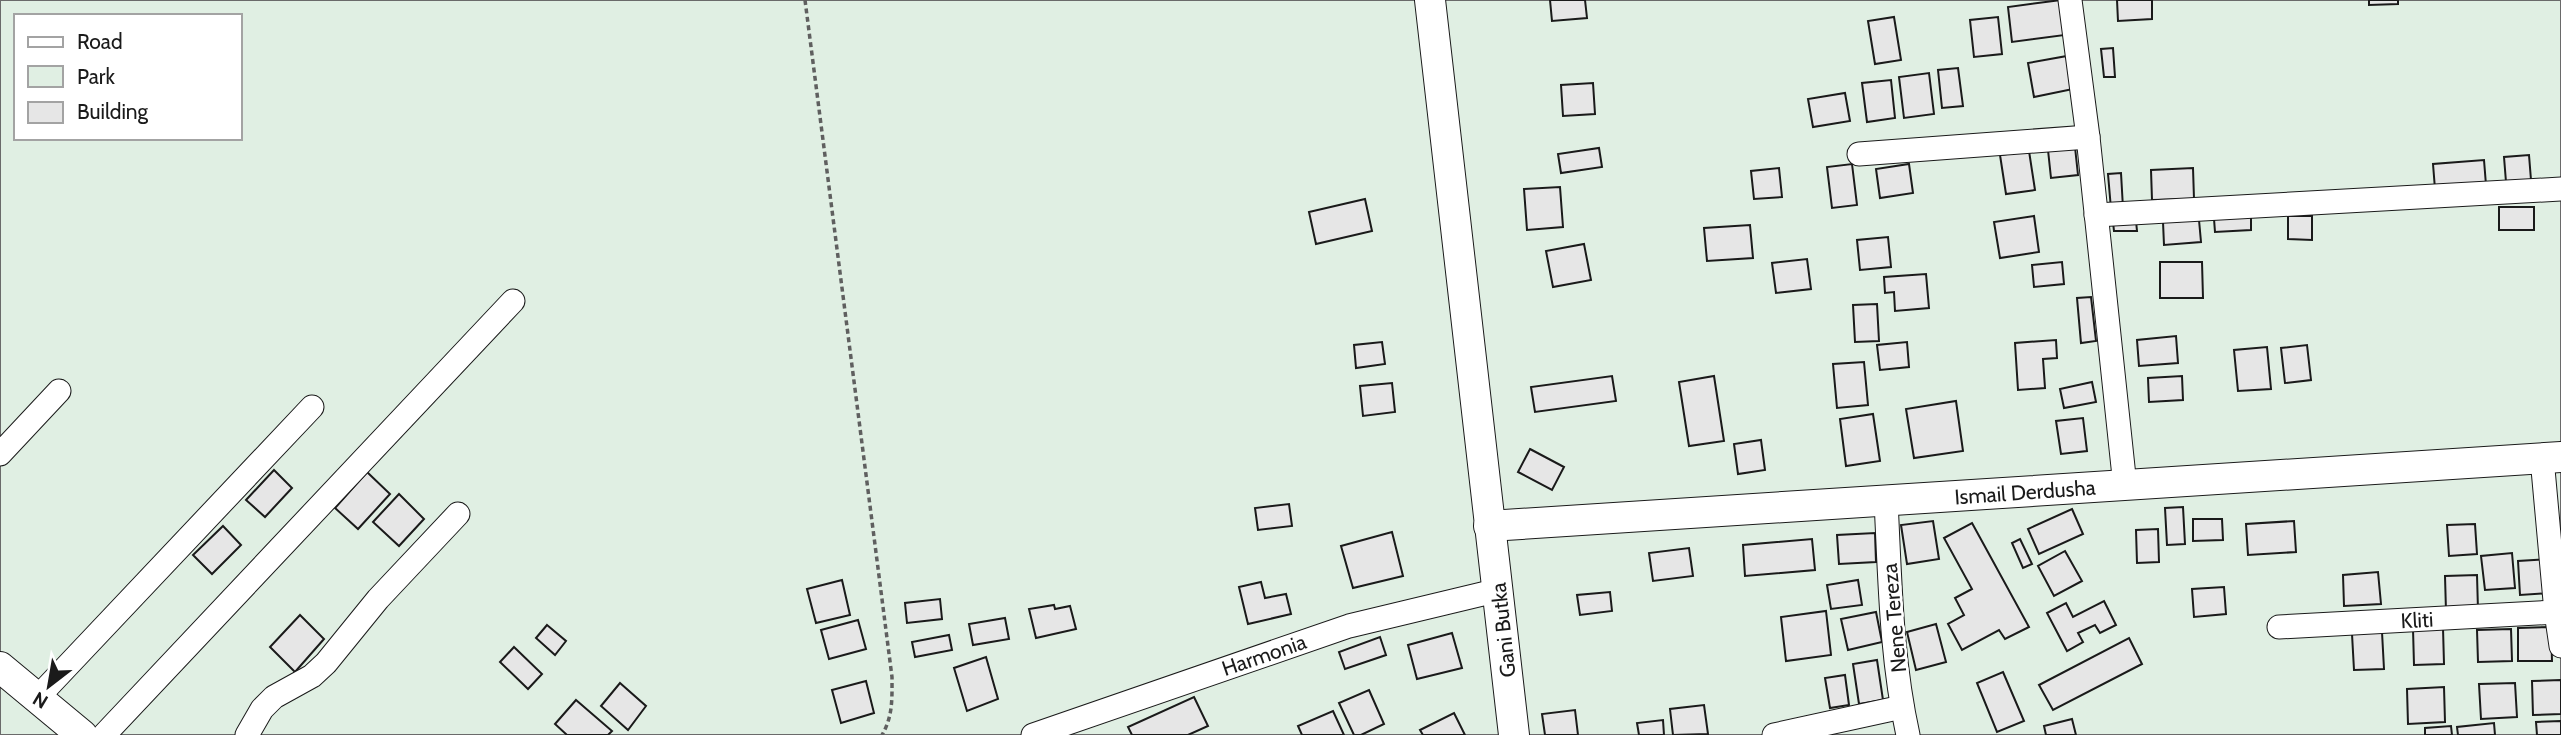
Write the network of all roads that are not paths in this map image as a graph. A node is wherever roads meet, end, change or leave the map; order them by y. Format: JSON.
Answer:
{"nodes":[{"id":1,"x":1430,"y":0,"type":"edge"},
{"id":2,"x":2070,"y":0,"type":"edge"},
{"id":3,"x":2088,"y":136,"type":"junction"},
{"id":4,"x":1859,"y":154,"type":"dead end"},
{"id":5,"x":2561,"y":189,"type":"edge"},
{"id":6,"x":2096,"y":215,"type":"junction"},
{"id":7,"x":513,"y":301,"type":"dead end"},
{"id":8,"x":59,"y":391,"type":"dead end"},
{"id":9,"x":312,"y":407,"type":"dead end"},
{"id":10,"x":0,"y":454,"type":"edge"},
{"id":11,"x":2552,"y":457,"type":"edge"},
{"id":12,"x":2126,"y":486,"type":"junction"},
{"id":13,"x":1886,"y":501,"type":"junction"},
{"id":14,"x":458,"y":514,"type":"dead end"},
{"id":15,"x":1489,"y":526,"type":"junction"},
{"id":16,"x":2556,"y":570,"type":"edge"},
{"id":17,"x":1499,"y":590,"type":"junction"},
{"id":18,"x":2556,"y":612,"type":"junction"},
{"id":19,"x":2279,"y":627,"type":"dead end"},
{"id":20,"x":2561,"y":646,"type":"edge"},
{"id":21,"x":0,"y":667,"type":"edge"},
{"id":22,"x":37,"y":698,"type":"junction"},
{"id":23,"x":1902,"y":707,"type":"junction"},
{"id":24,"x":82,"y":735,"type":"edge"},
{"id":25,"x":104,"y":735,"type":"edge"},
{"id":26,"x":247,"y":735,"type":"edge"},
{"id":27,"x":1033,"y":735,"type":"edge"},
{"id":28,"x":1514,"y":735,"type":"edge"},
{"id":29,"x":1774,"y":735,"type":"edge"},
{"id":30,"x":1909,"y":735,"type":"edge"}],
"edges":[{"from":1,"to":15,"type":"main road","name":"Gani Butka"},
{"from":2,"to":3,"type":"street"},
{"from":3,"to":4,"type":"street"},
{"from":3,"to":6,"type":"street"},
{"from":5,"to":6,"type":"street"},
{"from":6,"to":12,"type":"street"},
{"from":7,"to":25,"type":"street"},
{"from":8,"to":10,"type":"street"},
{"from":9,"to":22,"type":"street"},
{"from":11,"to":12,"type":"main road","name":"Ismail Derdusha"},
{"from":11,"to":16,"type":"street"},
{"from":12,"to":13,"type":"main road","name":"Ismail Derdusha"},
{"from":13,"to":15,"type":"main road","name":"Ismail Derdusha"},
{"from":13,"to":23,"type":"street","name":"Nene Tereza"},
{"from":14,"to":26,"type":"street"},
{"from":15,"to":17,"type":"main road","name":"Gani Butka"},
{"from":16,"to":18,"type":"street"},
{"from":17,"to":27,"type":"street","name":"Harmonia"},
{"from":17,"to":28,"type":"main road","name":"Gani Butka"},
{"from":18,"to":19,"type":"street","name":"Kliti"},
{"from":18,"to":20,"type":"street"},
{"from":21,"to":22,"type":"main road"},
{"from":22,"to":24,"type":"main road"},
{"from":23,"to":29,"type":"street"},
{"from":23,"to":30,"type":"street","name":"Nene Tereza"}]}
